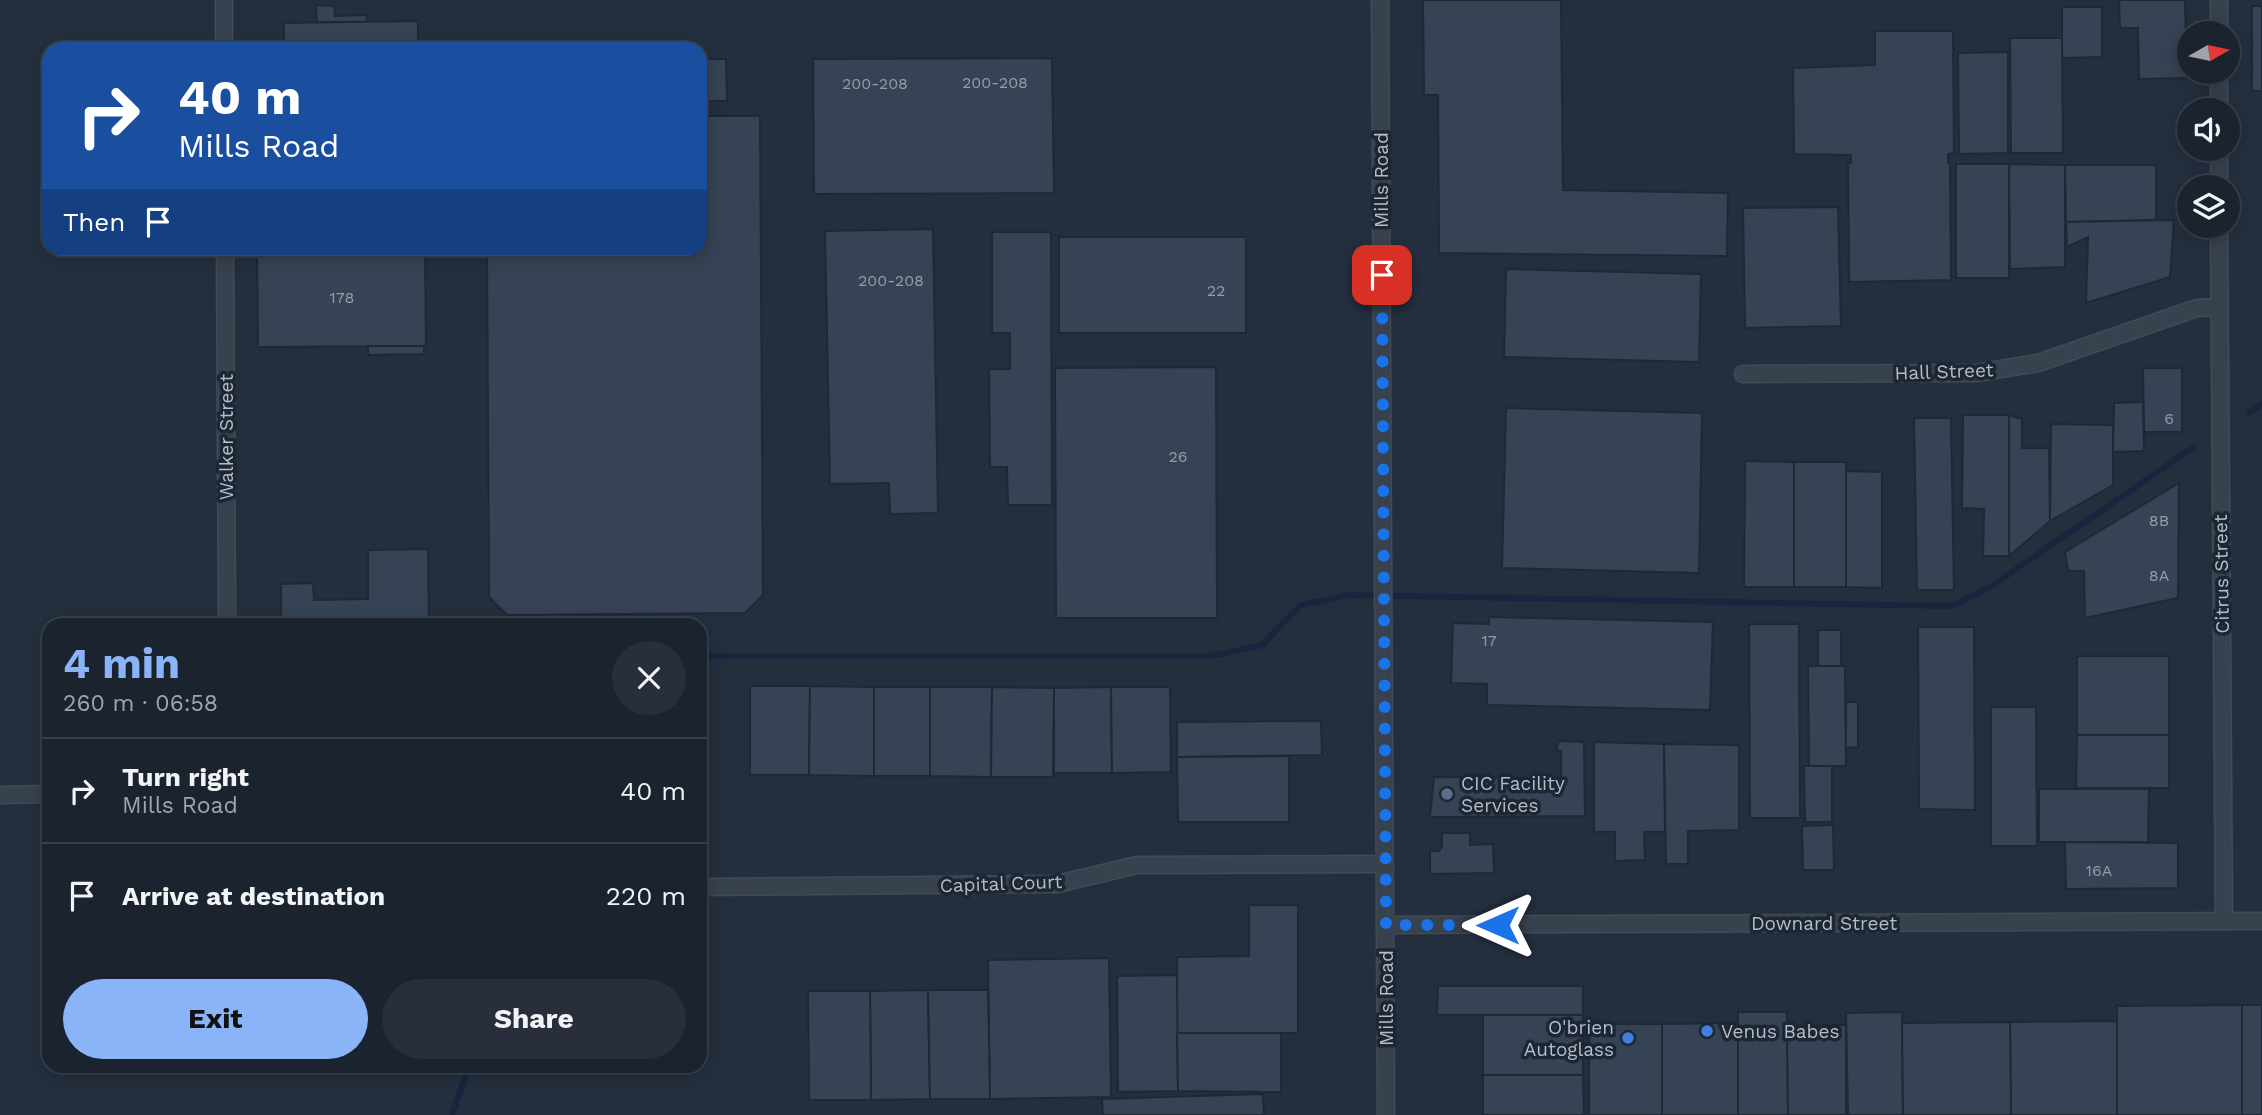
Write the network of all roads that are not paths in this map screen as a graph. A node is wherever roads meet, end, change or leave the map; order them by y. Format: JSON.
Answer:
{"nodes":[{"id":1,"x":224,"y":0,"type":"edge"},
{"id":2,"x":1380,"y":0,"type":"edge"},
{"id":3,"x":2219,"y":0,"type":"edge"},
{"id":4,"x":2219,"y":21,"type":"edge"},
{"id":5,"x":224,"y":42,"type":"edge"},
{"id":6,"x":2219,"y":238,"type":"edge"},
{"id":7,"x":225,"y":256,"type":"edge"},
{"id":8,"x":2219,"y":307,"type":"junction"},
{"id":9,"x":1743,"y":374,"type":"dead end"},
{"id":10,"x":227,"y":618,"type":"edge"},
{"id":11,"x":42,"y":794,"type":"edge"},
{"id":12,"x":0,"y":795,"type":"edge"},
{"id":13,"x":1385,"y":864,"type":"junction"},
{"id":14,"x":707,"y":887,"type":"edge"},
{"id":15,"x":2224,"y":921,"type":"junction"},
{"id":16,"x":2262,"y":921,"type":"edge"},
{"id":17,"x":1386,"y":925,"type":"junction"},
{"id":18,"x":1386,"y":1115,"type":"edge"}],
"edges":[{"from":1,"to":5,"type":"street"},
{"from":2,"to":13,"type":"street","name":"Mills Road"},
{"from":3,"to":4,"type":"street"},
{"from":6,"to":8,"type":"street","name":"Citrus Street"},
{"from":7,"to":10,"type":"street","name":"Walker Street"},
{"from":8,"to":9,"type":"street","name":"Hall Street"},
{"from":8,"to":15,"type":"street","name":"Citrus Street"},
{"from":11,"to":12,"type":"street"},
{"from":13,"to":14,"type":"street","name":"Capital Court"},
{"from":13,"to":17,"type":"street","name":"Mills Road"},
{"from":15,"to":16,"type":"street","name":"Downard Street"},
{"from":15,"to":17,"type":"street","name":"Downard Street"},
{"from":17,"to":18,"type":"street","name":"Mills Road"}]}
